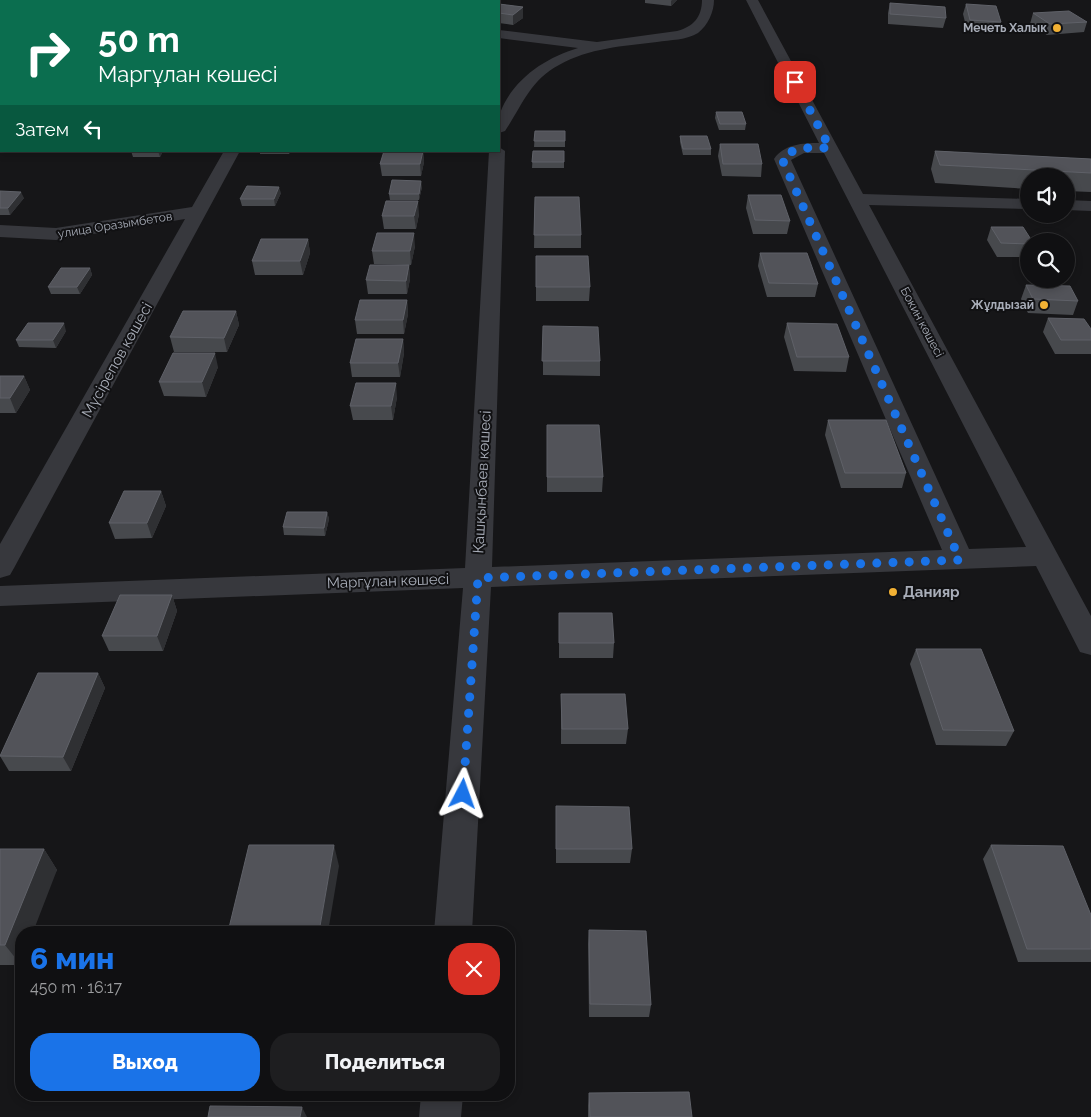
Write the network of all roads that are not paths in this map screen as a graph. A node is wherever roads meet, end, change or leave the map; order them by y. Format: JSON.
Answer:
{"nodes":[{"id":1,"x":708,"y":0,"type":"edge"},
{"id":2,"x":752,"y":0,"type":"edge"},
{"id":3,"x":500,"y":34,"type":"edge"},
{"id":4,"x":597,"y":46,"type":"junction"},
{"id":5,"x":500,"y":126,"type":"edge"},
{"id":6,"x":830,"y":148,"type":"junction"},
{"id":7,"x":231,"y":152,"type":"edge"},
{"id":8,"x":497,"y":152,"type":"edge"},
{"id":9,"x":857,"y":198,"type":"junction"},
{"id":10,"x":1020,"y":204,"type":"edge"},
{"id":11,"x":1075,"y":205,"type":"edge"},
{"id":12,"x":1091,"y":206,"type":"edge"},
{"id":13,"x":200,"y":211,"type":"junction"},
{"id":14,"x":0,"y":231,"type":"edge"},
{"id":15,"x":1046,"y":556,"type":"junction"},
{"id":16,"x":960,"y":560,"type":"junction"},
{"id":17,"x":0,"y":568,"type":"edge"},
{"id":18,"x":478,"y":578,"type":"junction"},
{"id":19,"x":0,"y":596,"type":"edge"},
{"id":20,"x":1091,"y":644,"type":"edge"},
{"id":21,"x":453,"y":926,"type":"edge"},
{"id":22,"x":441,"y":1101,"type":"edge"},
{"id":23,"x":440,"y":1117,"type":"edge"}],
"edges":[{"from":1,"to":4,"type":"street"},
{"from":2,"to":6,"type":"street","name":"Бокин көшесі"},
{"from":3,"to":4,"type":"street"},
{"from":4,"to":5,"type":"street"},
{"from":6,"to":9,"type":"street","name":"Бокин көшесі"},
{"from":6,"to":16,"type":"street"},
{"from":7,"to":13,"type":"street","name":"Мүсірепов көшесі"},
{"from":8,"to":18,"type":"street","name":"Қашқынбаев көшесі"},
{"from":9,"to":10,"type":"street"},
{"from":9,"to":15,"type":"street","name":"Бокин көшесі"},
{"from":11,"to":12,"type":"street"},
{"from":13,"to":14,"type":"street","name":"улица Оразымбетов"},
{"from":13,"to":17,"type":"street","name":"Мүсірепов көшесі"},
{"from":15,"to":16,"type":"street","name":"Маргұлан көшесі"},
{"from":15,"to":20,"type":"street","name":"Бокин көшесі"},
{"from":16,"to":18,"type":"street","name":"Маргұлан көшесі"},
{"from":18,"to":19,"type":"street","name":"Маргұлан көшесі"},
{"from":18,"to":21,"type":"street","name":"Қашқынбаев көшесі"},
{"from":22,"to":23,"type":"street"}]}
